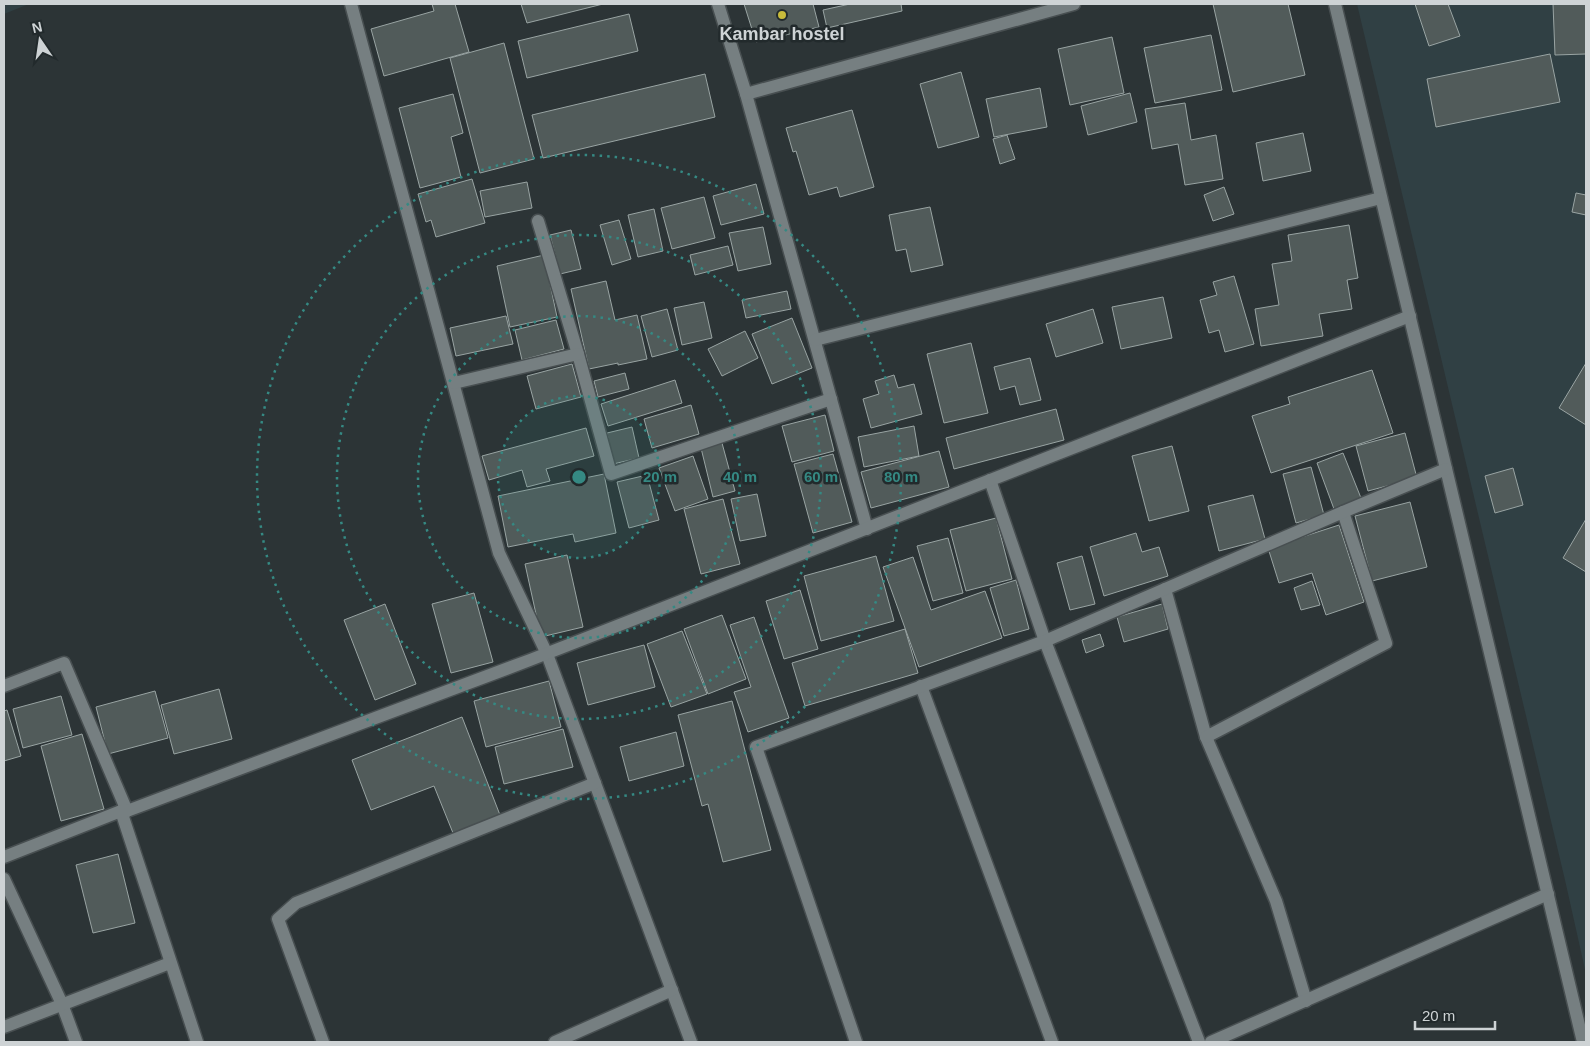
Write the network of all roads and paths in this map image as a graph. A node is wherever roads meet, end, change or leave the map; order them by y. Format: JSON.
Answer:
{"nodes":[{"id":1,"x":351,"y":4,"type":"edge"},
{"id":2,"x":718,"y":4,"type":"edge"},
{"id":3,"x":1074,"y":4,"type":"edge"},
{"id":4,"x":1336,"y":4,"type":"edge"},
{"id":5,"x":746,"y":94,"type":"junction"},
{"id":6,"x":1381,"y":198,"type":"junction"},
{"id":7,"x":538,"y":221,"type":"dead end"},
{"id":8,"x":1410,"y":316,"type":"junction"},
{"id":9,"x":814,"y":340,"type":"junction"},
{"id":10,"x":578,"y":354,"type":"junction"},
{"id":11,"x":454,"y":382,"type":"junction"},
{"id":12,"x":831,"y":399,"type":"junction"},
{"id":13,"x":1446,"y":469,"type":"junction"},
{"id":14,"x":990,"y":480,"type":"junction"},
{"id":15,"x":1343,"y":512,"type":"junction"},
{"id":16,"x":867,"y":529,"type":"junction"},
{"id":17,"x":1165,"y":589,"type":"junction"},
{"id":18,"x":1045,"y":641,"type":"junction"},
{"id":19,"x":548,"y":654,"type":"junction"},
{"id":20,"x":4,"y":686,"type":"edge"},
{"id":21,"x":921,"y":686,"type":"junction"},
{"id":22,"x":1206,"y":737,"type":"junction"},
{"id":23,"x":596,"y":784,"type":"junction"},
{"id":24,"x":124,"y":811,"type":"junction"},
{"id":25,"x":4,"y":856,"type":"edge"},
{"id":26,"x":4,"y":879,"type":"edge"},
{"id":27,"x":1548,"y":894,"type":"junction"},
{"id":28,"x":170,"y":963,"type":"junction"},
{"id":29,"x":672,"y":990,"type":"junction"},
{"id":30,"x":1306,"y":1001,"type":"junction"},
{"id":31,"x":62,"y":1004,"type":"junction"},
{"id":32,"x":4,"y":1027,"type":"edge"},
{"id":33,"x":76,"y":1042,"type":"edge"},
{"id":34,"x":197,"y":1042,"type":"edge"},
{"id":35,"x":323,"y":1042,"type":"edge"},
{"id":36,"x":555,"y":1042,"type":"edge"},
{"id":37,"x":691,"y":1042,"type":"edge"},
{"id":38,"x":856,"y":1042,"type":"edge"},
{"id":39,"x":1052,"y":1042,"type":"edge"},
{"id":40,"x":1200,"y":1042,"type":"edge"},
{"id":41,"x":1211,"y":1042,"type":"edge"},
{"id":42,"x":1583,"y":1042,"type":"edge"}],
"edges":[{"from":1,"to":11,"type":"street"},
{"from":2,"to":5,"type":"street"},
{"from":3,"to":5,"type":"street"},
{"from":4,"to":6,"type":"street"},
{"from":5,"to":9,"type":"street"},
{"from":6,"to":8,"type":"street"},
{"from":6,"to":9,"type":"street"},
{"from":7,"to":10,"type":"street"},
{"from":8,"to":13,"type":"street"},
{"from":8,"to":14,"type":"street"},
{"from":9,"to":12,"type":"street"},
{"from":10,"to":11,"type":"street"},
{"from":10,"to":12,"type":"street"},
{"from":11,"to":19,"type":"street"},
{"from":12,"to":16,"type":"street"},
{"from":13,"to":15,"type":"street"},
{"from":13,"to":27,"type":"street"},
{"from":14,"to":16,"type":"street"},
{"from":14,"to":18,"type":"street"},
{"from":15,"to":17,"type":"street"},
{"from":15,"to":22,"type":"street"},
{"from":16,"to":19,"type":"street"},
{"from":17,"to":18,"type":"street"},
{"from":17,"to":22,"type":"street"},
{"from":18,"to":21,"type":"street"},
{"from":18,"to":40,"type":"street"},
{"from":19,"to":23,"type":"street"},
{"from":19,"to":24,"type":"street"},
{"from":20,"to":24,"type":"street"},
{"from":21,"to":38,"type":"street"},
{"from":21,"to":39,"type":"street"},
{"from":22,"to":30,"type":"street"},
{"from":23,"to":29,"type":"street"},
{"from":23,"to":35,"type":"street"},
{"from":24,"to":25,"type":"street"},
{"from":24,"to":28,"type":"street"},
{"from":26,"to":31,"type":"street"},
{"from":27,"to":30,"type":"street"},
{"from":27,"to":42,"type":"street"},
{"from":28,"to":31,"type":"street"},
{"from":28,"to":34,"type":"street"},
{"from":29,"to":36,"type":"street"},
{"from":29,"to":37,"type":"street"},
{"from":30,"to":41,"type":"street"},
{"from":31,"to":32,"type":"street"},
{"from":31,"to":33,"type":"street"}]}
